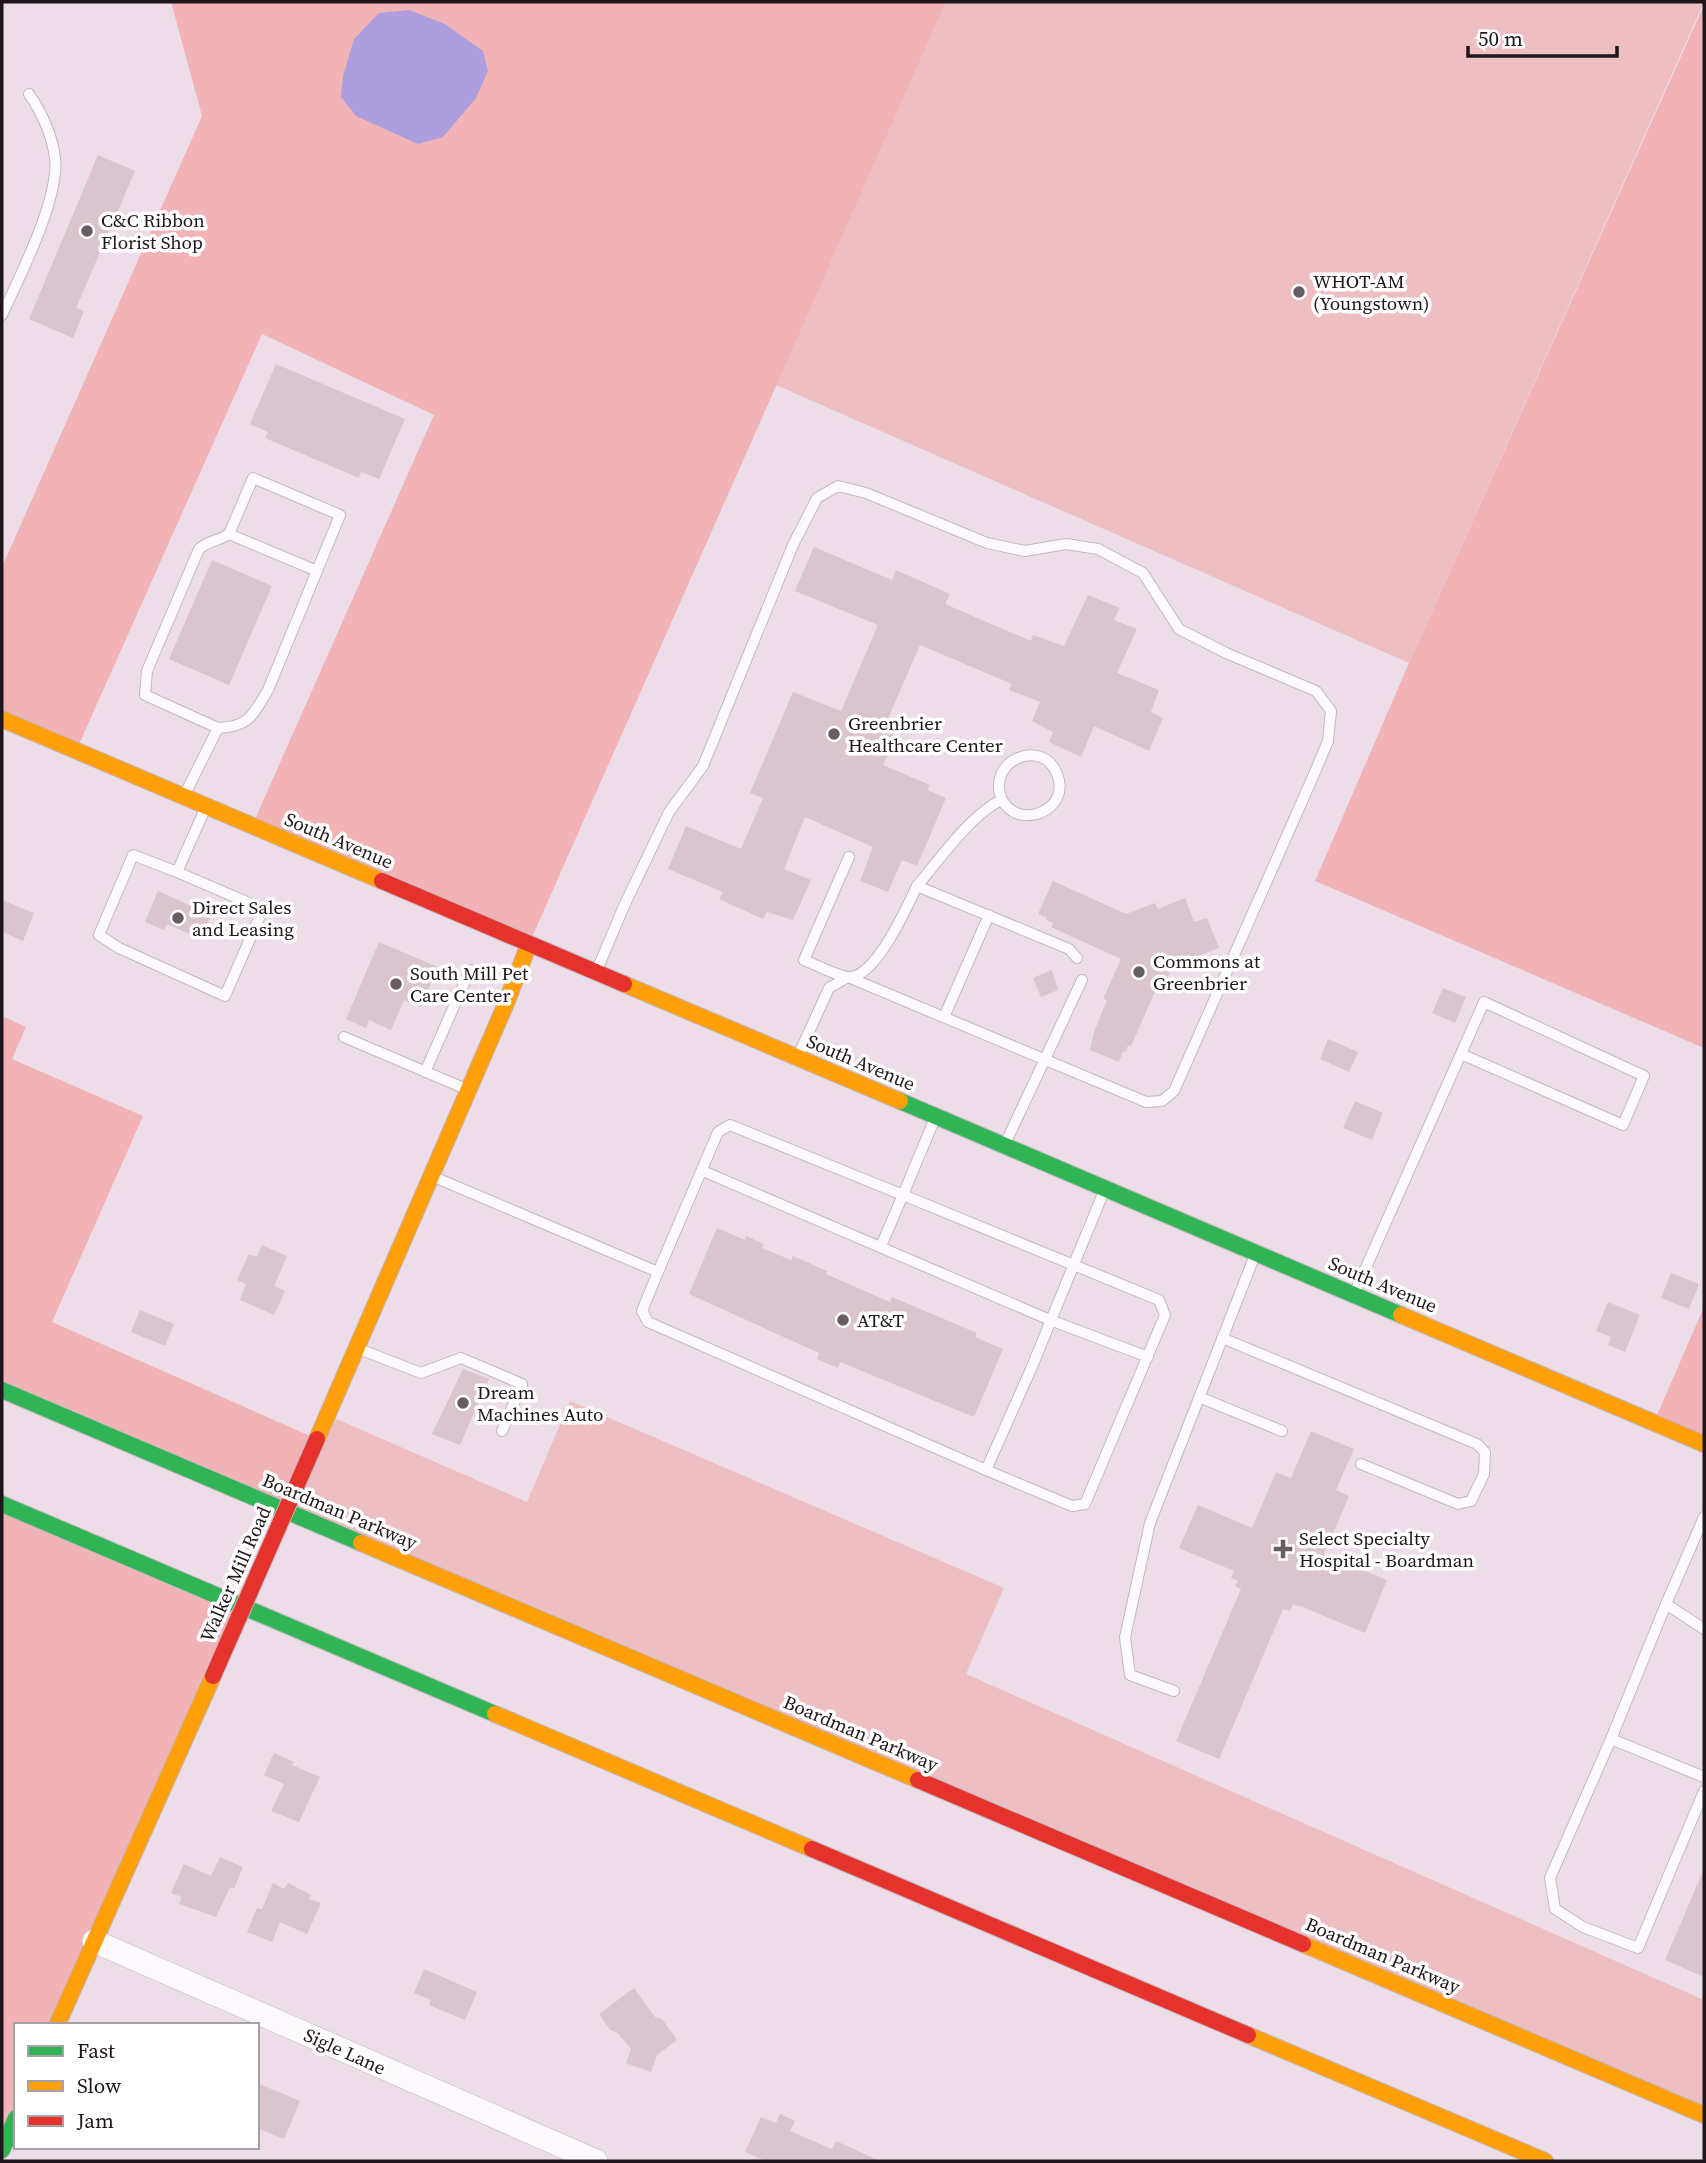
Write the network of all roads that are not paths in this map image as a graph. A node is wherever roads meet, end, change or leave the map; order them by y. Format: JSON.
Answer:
{"nodes":[{"id":1,"x":29,"y":94,"type":"dead end"},
{"id":2,"x":2,"y":315,"type":"edge"},
{"id":3,"x":229,"y":534,"type":"junction"},
{"id":4,"x":317,"y":571,"type":"junction"},
{"id":5,"x":2,"y":719,"type":"edge"},
{"id":6,"x":218,"y":728,"type":"junction"},
{"id":7,"x":183,"y":797,"type":"junction"},
{"id":8,"x":1002,"y":800,"type":"junction"},
{"id":9,"x":206,"y":806,"type":"junction"},
{"id":10,"x":849,"y":857,"type":"dead end"},
{"id":11,"x":177,"y":872,"type":"junction"},
{"id":12,"x":917,"y":886,"type":"junction"},
{"id":13,"x":989,"y":915,"type":"junction"},
{"id":14,"x":529,"y":944,"type":"junction"},
{"id":15,"x":1077,"y":958,"type":"dead end"},
{"id":16,"x":470,"y":970,"type":"dead end"},
{"id":17,"x":596,"y":972,"type":"junction"},
{"id":18,"x":848,"y":977,"type":"junction"},
{"id":19,"x":1082,"y":979,"type":"dead end"},
{"id":20,"x":944,"y":1017,"type":"junction"},
{"id":21,"x":344,"y":1037,"type":"dead end"},
{"id":22,"x":1461,"y":1054,"type":"junction"},
{"id":23,"x":797,"y":1058,"type":"junction"},
{"id":24,"x":1045,"y":1058,"type":"junction"},
{"id":25,"x":425,"y":1072,"type":"junction"},
{"id":26,"x":468,"y":1090,"type":"junction"},
{"id":27,"x":935,"y":1117,"type":"junction"},
{"id":28,"x":1004,"y":1145,"type":"junction"},
{"id":29,"x":703,"y":1171,"type":"junction"},
{"id":30,"x":431,"y":1176,"type":"junction"},
{"id":31,"x":1105,"y":1188,"type":"junction"},
{"id":32,"x":903,"y":1195,"type":"junction"},
{"id":33,"x":881,"y":1246,"type":"junction"},
{"id":34,"x":1256,"y":1253,"type":"junction"},
{"id":35,"x":1074,"y":1265,"type":"junction"},
{"id":36,"x":658,"y":1272,"type":"junction"},
{"id":37,"x":1354,"y":1294,"type":"junction"},
{"id":38,"x":1050,"y":1320,"type":"junction"},
{"id":39,"x":1222,"y":1338,"type":"junction"},
{"id":40,"x":356,"y":1348,"type":"junction"},
{"id":41,"x":1148,"y":1357,"type":"junction"},
{"id":42,"x":2,"y":1390,"type":"edge"},
{"id":43,"x":1199,"y":1397,"type":"junction"},
{"id":44,"x":1282,"y":1431,"type":"dead end"},
{"id":45,"x":502,"y":1432,"type":"dead end"},
{"id":46,"x":1704,"y":1444,"type":"edge"},
{"id":47,"x":1361,"y":1464,"type":"dead end"},
{"id":48,"x":986,"y":1470,"type":"junction"},
{"id":49,"x":2,"y":1504,"type":"edge"},
{"id":50,"x":1704,"y":1517,"type":"edge"},
{"id":51,"x":1666,"y":1604,"type":"junction"},
{"id":52,"x":1704,"y":1629,"type":"edge"},
{"id":53,"x":1174,"y":1691,"type":"dead end"},
{"id":54,"x":1612,"y":1739,"type":"junction"},
{"id":55,"x":1704,"y":1777,"type":"edge"},
{"id":56,"x":1704,"y":1791,"type":"edge"},
{"id":57,"x":94,"y":1941,"type":"junction"},
{"id":58,"x":58,"y":2023,"type":"edge"},
{"id":59,"x":1704,"y":2115,"type":"edge"},
{"id":60,"x":14,"y":2123,"type":"edge"},
{"id":61,"x":2,"y":2150,"type":"edge"},
{"id":62,"x":596,"y":2161,"type":"edge"},
{"id":63,"x":1545,"y":2161,"type":"edge"}],
"edges":[{"from":1,"to":2,"type":"lane"},
{"from":3,"to":4,"type":"lane"},
{"from":3,"to":4,"type":"lane"},
{"from":3,"to":6,"type":"lane"},
{"from":4,"to":6,"type":"lane"},
{"from":5,"to":7,"type":"main road","name":"South Avenue"},
{"from":6,"to":7,"type":"lane"},
{"from":7,"to":9,"type":"main road","name":"South Avenue"},
{"from":8,"to":8,"type":"lane"},
{"from":8,"to":12,"type":"lane"},
{"from":9,"to":11,"type":"lane"},
{"from":9,"to":14,"type":"main road","name":"South Avenue"},
{"from":10,"to":18,"type":"lane"},
{"from":11,"to":11,"type":"lane"},
{"from":12,"to":13,"type":"lane"},
{"from":12,"to":18,"type":"lane"},
{"from":13,"to":15,"type":"lane"},
{"from":13,"to":20,"type":"lane"},
{"from":14,"to":17,"type":"main road","name":"South Avenue"},
{"from":14,"to":26,"type":"main road","name":"Walker Mill Road"},
{"from":16,"to":25,"type":"lane"},
{"from":17,"to":23,"type":"main road","name":"South Avenue"},
{"from":17,"to":24,"type":"lane"},
{"from":18,"to":20,"type":"lane"},
{"from":18,"to":23,"type":"lane"},
{"from":19,"to":24,"type":"lane"},
{"from":20,"to":24,"type":"lane"},
{"from":21,"to":25,"type":"lane"},
{"from":22,"to":22,"type":"lane"},
{"from":22,"to":37,"type":"lane"},
{"from":23,"to":27,"type":"main road","name":"South Avenue"},
{"from":24,"to":28,"type":"lane"},
{"from":25,"to":26,"type":"lane"},
{"from":26,"to":30,"type":"main road","name":"Walker Mill Road"},
{"from":27,"to":28,"type":"main road","name":"South Avenue"},
{"from":27,"to":32,"type":"lane"},
{"from":28,"to":31,"type":"main road","name":"South Avenue"},
{"from":29,"to":32,"type":"lane"},
{"from":29,"to":33,"type":"lane"},
{"from":29,"to":36,"type":"lane"},
{"from":30,"to":36,"type":"lane"},
{"from":30,"to":40,"type":"main road","name":"Walker Mill Road"},
{"from":31,"to":34,"type":"main road","name":"South Avenue"},
{"from":31,"to":35,"type":"lane"},
{"from":32,"to":33,"type":"lane"},
{"from":32,"to":35,"type":"lane"},
{"from":33,"to":38,"type":"lane"},
{"from":34,"to":37,"type":"main road","name":"South Avenue"},
{"from":34,"to":39,"type":"lane"},
{"from":35,"to":38,"type":"lane"},
{"from":35,"to":41,"type":"lane"},
{"from":36,"to":48,"type":"lane"},
{"from":37,"to":46,"type":"main road","name":"South Avenue"},
{"from":38,"to":41,"type":"lane"},
{"from":38,"to":48,"type":"lane"},
{"from":39,"to":43,"type":"lane"},
{"from":39,"to":47,"type":"lane"},
{"from":40,"to":45,"type":"lane"},
{"from":40,"to":57,"type":"main road","name":"Walker Mill Road","bridge":true},
{"from":41,"to":48,"type":"lane"},
{"from":42,"to":59,"type":"main road","name":"Boardman Parkway"},
{"from":43,"to":44,"type":"lane"},
{"from":43,"to":53,"type":"lane"},
{"from":49,"to":63,"type":"main road"},
{"from":50,"to":51,"type":"lane"},
{"from":51,"to":52,"type":"lane"},
{"from":51,"to":54,"type":"lane"},
{"from":54,"to":55,"type":"lane"},
{"from":54,"to":56,"type":"lane"},
{"from":57,"to":58,"type":"main road","name":"Walker Mill Road"},
{"from":57,"to":62,"type":"street","name":"Sigle Lane"},
{"from":60,"to":61,"type":"main road"}]}
